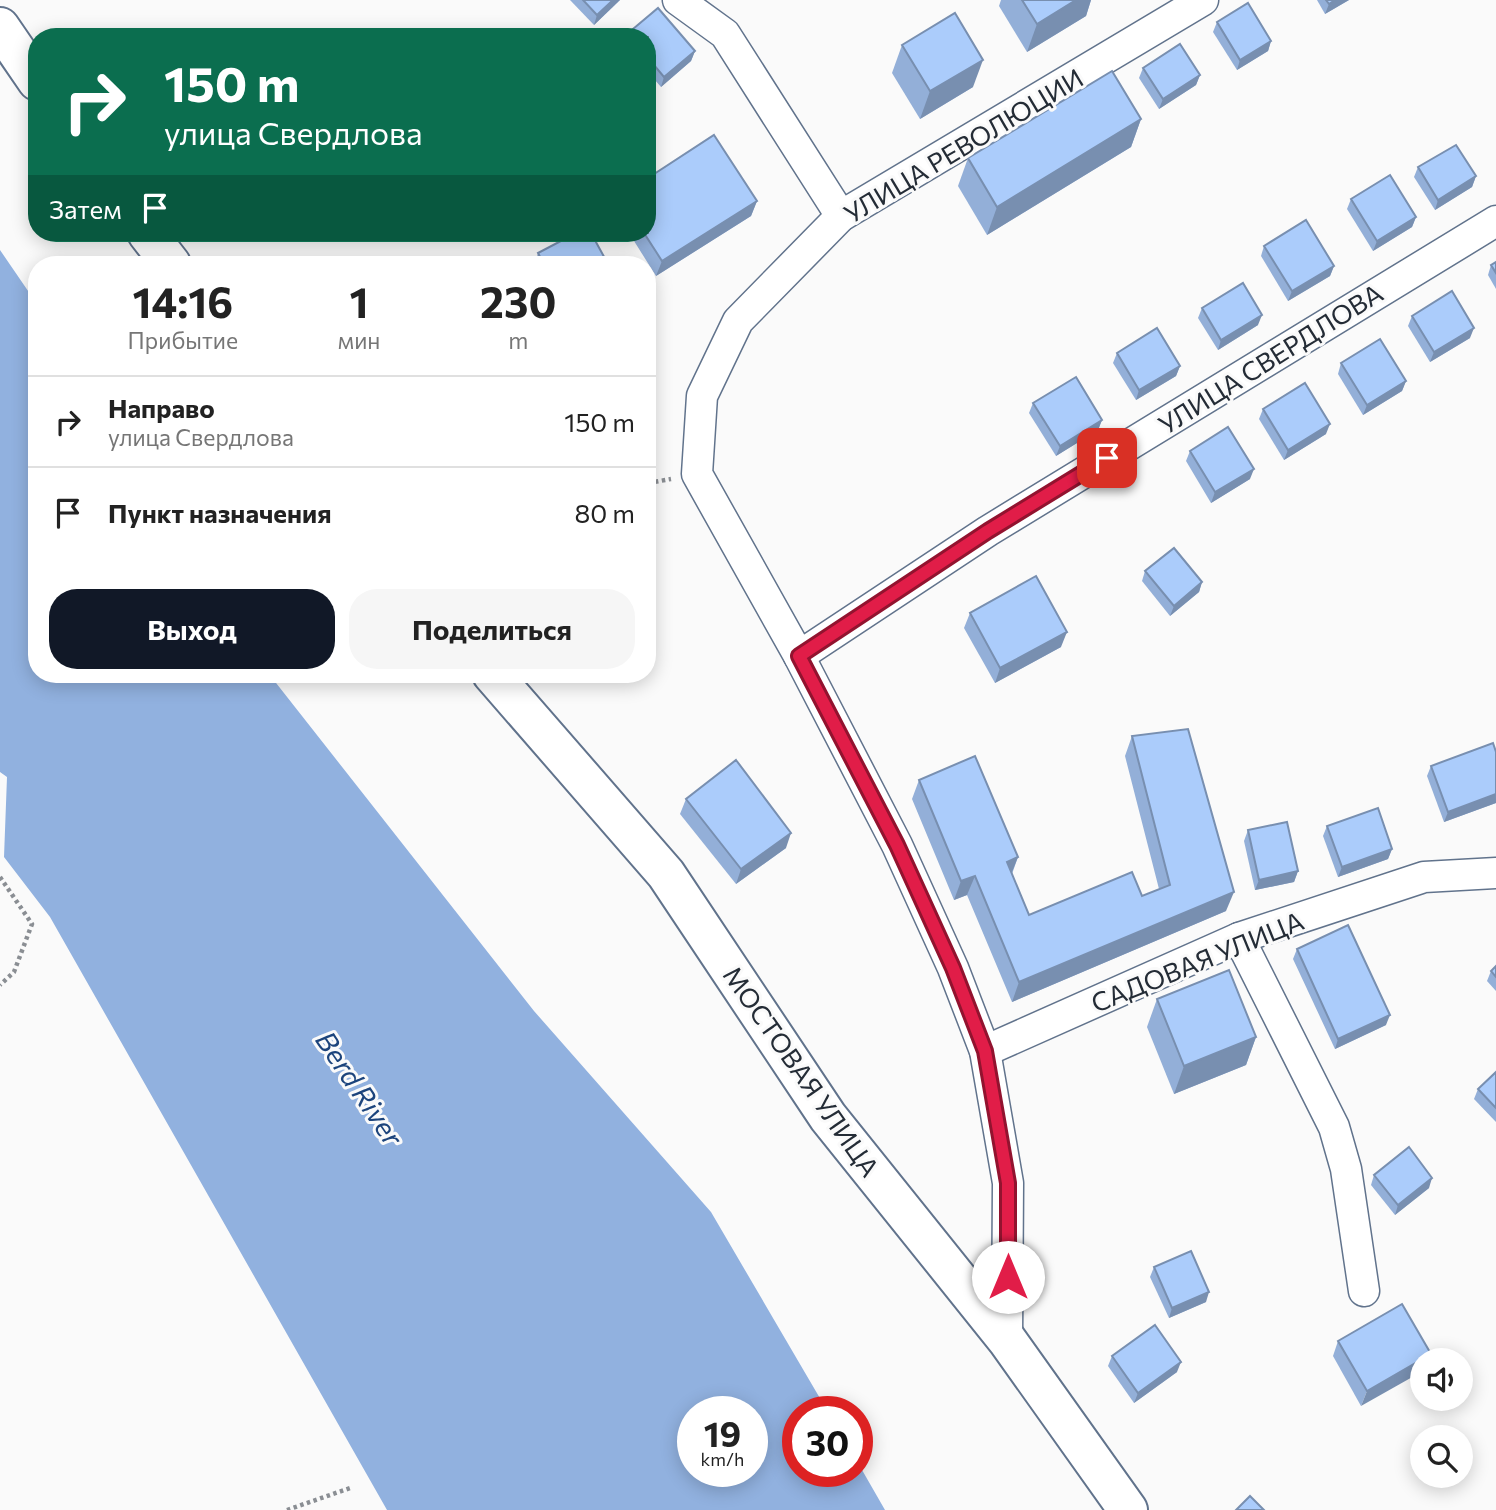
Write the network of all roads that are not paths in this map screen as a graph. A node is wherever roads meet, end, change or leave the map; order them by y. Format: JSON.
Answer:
{"nodes":[{"id":1,"x":678,"y":0,"type":"edge"},
{"id":2,"x":1203,"y":0,"type":"edge"},
{"id":3,"x":0,"y":27,"type":"edge"},
{"id":4,"x":28,"y":68,"type":"edge"},
{"id":5,"x":842,"y":216,"type":"junction"},
{"id":6,"x":1496,"y":221,"type":"edge"},
{"id":7,"x":154,"y":242,"type":"edge"},
{"id":8,"x":165,"y":256,"type":"edge"},
{"id":9,"x":799,"y":656,"type":"junction"},
{"id":10,"x":500,"y":683,"type":"edge"},
{"id":11,"x":1496,"y":873,"type":"edge"},
{"id":12,"x":1239,"y":938,"type":"junction"},
{"id":13,"x":985,"y":1051,"type":"junction"},
{"id":14,"x":1364,"y":1291,"type":"dead end"},
{"id":15,"x":1007,"y":1339,"type":"junction"},
{"id":16,"x":1128,"y":1510,"type":"edge"}],
"edges":[{"from":1,"to":5,"type":"street"},
{"from":2,"to":5,"type":"street","name":"УЛИЦА РЕВОЛЮЦИИ"},
{"from":3,"to":4,"type":"street"},
{"from":5,"to":9,"type":"street","name":"УЛИЦА РЕВОЛЮЦИИ"},
{"from":6,"to":9,"type":"street","name":"УЛИЦА СВЕРДЛОВА"},
{"from":7,"to":8,"type":"street"},
{"from":9,"to":13,"type":"street","name":"УЛИЦА РЕВОЛЮЦИИ"},
{"from":10,"to":15,"type":"street","name":"МОСТОВАЯ УЛИЦА"},
{"from":11,"to":12,"type":"street","name":"САДОВАЯ УЛИЦА"},
{"from":12,"to":13,"type":"street","name":"САДОВАЯ УЛИЦА"},
{"from":12,"to":14,"type":"street"},
{"from":13,"to":15,"type":"street","name":"УЛИЦА РЕВОЛЮЦИИ"},
{"from":15,"to":16,"type":"street","name":"МОСТОВАЯ УЛИЦА"}]}
